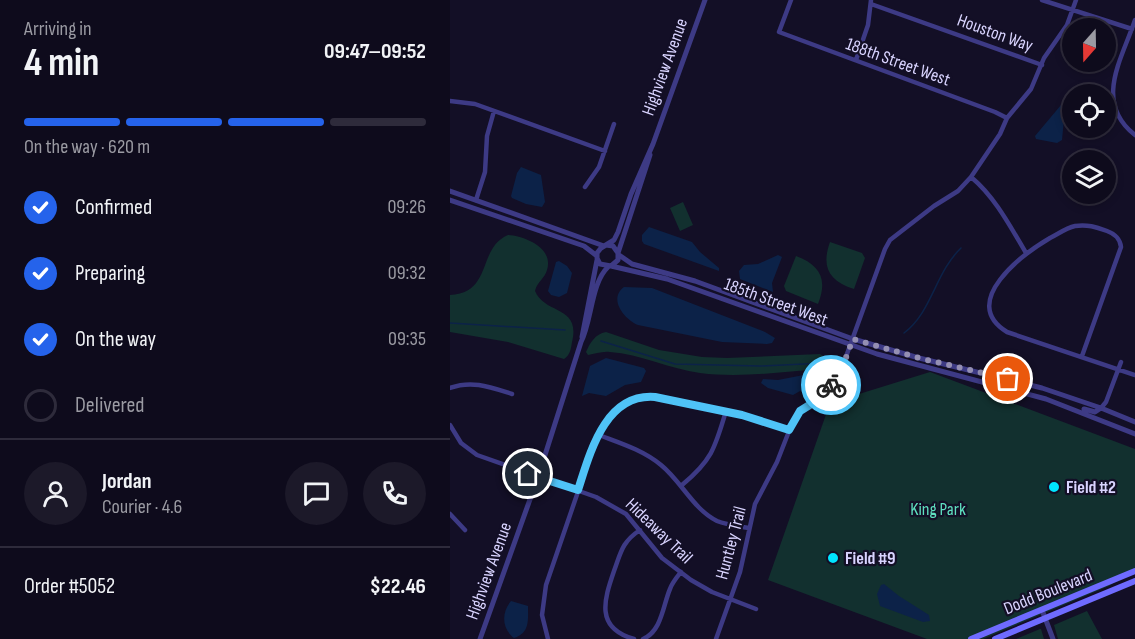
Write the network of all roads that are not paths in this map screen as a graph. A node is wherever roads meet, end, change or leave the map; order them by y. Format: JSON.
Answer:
{"nodes":[{"id":1,"x":705,"y":0,"type":"edge"},
{"id":2,"x":791,"y":0,"type":"edge"},
{"id":3,"x":1042,"y":0,"type":"edge"},
{"id":4,"x":1076,"y":0,"type":"edge"},
{"id":5,"x":871,"y":2,"type":"edge"},
{"id":6,"x":1072,"y":11,"type":"junction"},
{"id":7,"x":1135,"y":20,"type":"edge"},
{"id":8,"x":1132,"y":29,"type":"junction"},
{"id":9,"x":856,"y":60,"type":"junction"},
{"id":10,"x":1042,"y":65,"type":"junction"},
{"id":11,"x":450,"y":101,"type":"edge"},
{"id":12,"x":494,"y":111,"type":"junction"},
{"id":13,"x":1007,"y":118,"type":"junction"},
{"id":14,"x":615,"y":124,"type":"dead end"},
{"id":15,"x":1135,"y":135,"type":"edge"},
{"id":16,"x":652,"y":144,"type":"junction"},
{"id":17,"x":605,"y":151,"type":"junction"},
{"id":18,"x":971,"y":177,"type":"junction"},
{"id":19,"x":585,"y":187,"type":"dead end"},
{"id":20,"x":450,"y":191,"type":"edge"},
{"id":21,"x":450,"y":200,"type":"edge"},
{"id":22,"x":476,"y":200,"type":"junction"},
{"id":23,"x":605,"y":245,"type":"junction"},
{"id":24,"x":1026,"y":253,"type":"junction"},
{"id":25,"x":619,"y":254,"type":"junction"},
{"id":26,"x":597,"y":258,"type":"junction"},
{"id":27,"x":610,"y":267,"type":"junction"},
{"id":28,"x":581,"y":342,"type":"junction"},
{"id":29,"x":852,"y":342,"type":"junction"},
{"id":30,"x":1082,"y":356,"type":"junction"},
{"id":31,"x":1121,"y":362,"type":"dead end"},
{"id":32,"x":1119,"y":369,"type":"junction"},
{"id":33,"x":1135,"y":375,"type":"edge"},
{"id":34,"x":450,"y":388,"type":"edge"},
{"id":35,"x":512,"y":394,"type":"dead end"},
{"id":36,"x":1065,"y":405,"type":"junction"},
{"id":37,"x":1101,"y":408,"type":"junction"},
{"id":38,"x":726,"y":411,"type":"junction"},
{"id":39,"x":1135,"y":422,"type":"edge"},
{"id":40,"x":450,"y":425,"type":"edge"},
{"id":41,"x":789,"y":430,"type":"junction"},
{"id":42,"x":1135,"y":434,"type":"edge"},
{"id":43,"x":598,"y":435,"type":"junction"},
{"id":44,"x":538,"y":477,"type":"junction"},
{"id":45,"x":682,"y":485,"type":"junction"},
{"id":46,"x":578,"y":490,"type":"junction"},
{"id":47,"x":450,"y":514,"type":"edge"},
{"id":48,"x":749,"y":528,"type":"junction"},
{"id":49,"x":465,"y":530,"type":"dead end"},
{"id":50,"x":640,"y":530,"type":"junction"},
{"id":51,"x":1135,"y":571,"type":"edge"},
{"id":52,"x":681,"y":572,"type":"junction"},
{"id":53,"x":1135,"y":581,"type":"edge"},
{"id":54,"x":730,"y":599,"type":"junction"},
{"id":55,"x":756,"y":609,"type":"dead end"},
{"id":56,"x":1042,"y":610,"type":"junction"},
{"id":57,"x":1045,"y":618,"type":"junction"},
{"id":58,"x":480,"y":639,"type":"edge"},
{"id":59,"x":548,"y":639,"type":"edge"},
{"id":60,"x":634,"y":639,"type":"edge"},
{"id":61,"x":643,"y":639,"type":"edge"},
{"id":62,"x":716,"y":639,"type":"edge"},
{"id":63,"x":971,"y":639,"type":"edge"},
{"id":64,"x":995,"y":639,"type":"edge"},
{"id":65,"x":1053,"y":639,"type":"edge"}],
"edges":[{"from":1,"to":16,"type":"street","name":"Highview Avenue"},
{"from":2,"to":9,"type":"street","name":"188th Street West"},
{"from":3,"to":6,"type":"street"},
{"from":4,"to":6,"type":"street"},
{"from":5,"to":9,"type":"street"},
{"from":5,"to":10,"type":"street","name":"Houston Way"},
{"from":6,"to":8,"type":"street"},
{"from":6,"to":10,"type":"street"},
{"from":7,"to":8,"type":"street"},
{"from":8,"to":15,"type":"street"},
{"from":9,"to":13,"type":"street","name":"188th Street West"},
{"from":10,"to":13,"type":"street"},
{"from":11,"to":12,"type":"street"},
{"from":12,"to":17,"type":"street"},
{"from":12,"to":22,"type":"street"},
{"from":13,"to":18,"type":"street","name":"Huntley Trail"},
{"from":14,"to":17,"type":"street"},
{"from":16,"to":23,"type":"street","name":"Highview Avenue"},
{"from":16,"to":25,"type":"street","name":"Highview Avenue"},
{"from":17,"to":19,"type":"street"},
{"from":18,"to":24,"type":"street"},
{"from":18,"to":29,"type":"street","name":"Huntley Trail"},
{"from":20,"to":22,"type":"street"},
{"from":21,"to":26,"type":"street"},
{"from":22,"to":23,"type":"street"},
{"from":23,"to":25,"type":"street"},
{"from":23,"to":26,"type":"street","name":"Highview Avenue"},
{"from":24,"to":30,"type":"street"},
{"from":24,"to":30,"type":"street"},
{"from":25,"to":27,"type":"street","name":"Highview Avenue"},
{"from":25,"to":29,"type":"street","name":"185th Street West"},
{"from":26,"to":27,"type":"street"},
{"from":26,"to":28,"type":"street","name":"Highview Avenue"},
{"from":27,"to":28,"type":"street","name":"Highview Avenue"},
{"from":27,"to":29,"type":"street","name":"185th Street West"},
{"from":28,"to":44,"type":"street","name":"Highview Avenue"},
{"from":29,"to":36,"type":"street","name":"185th Street West"},
{"from":29,"to":37,"type":"street","name":"185th Street West"},
{"from":29,"to":41,"type":"street","name":"Huntley Trail"},
{"from":30,"to":32,"type":"street"},
{"from":31,"to":32,"type":"street"},
{"from":32,"to":33,"type":"street"},
{"from":32,"to":37,"type":"street"},
{"from":34,"to":35,"type":"street"},
{"from":36,"to":37,"type":"street"},
{"from":36,"to":42,"type":"street","name":"185th Street West"},
{"from":37,"to":39,"type":"street","name":"185th Street West"},
{"from":38,"to":41,"type":"street"},
{"from":38,"to":43,"type":"street"},
{"from":38,"to":45,"type":"street"},
{"from":40,"to":44,"type":"street","name":"Hideaway Trail"},
{"from":41,"to":48,"type":"street","name":"Huntley Trail"},
{"from":43,"to":45,"type":"street"},
{"from":43,"to":46,"type":"street"},
{"from":44,"to":46,"type":"street","name":"Hideaway Trail"},
{"from":44,"to":58,"type":"street","name":"Highview Avenue"},
{"from":45,"to":48,"type":"street"},
{"from":46,"to":50,"type":"street","name":"Hideaway Trail"},
{"from":46,"to":59,"type":"street"},
{"from":47,"to":49,"type":"street"},
{"from":48,"to":54,"type":"street","name":"Huntley Trail"},
{"from":50,"to":52,"type":"street","name":"Hideaway Trail"},
{"from":50,"to":60,"type":"street"},
{"from":51,"to":56,"type":"main road","name":"Dodd Boulevard"},
{"from":52,"to":54,"type":"street","name":"Hideaway Trail"},
{"from":52,"to":61,"type":"street"},
{"from":53,"to":57,"type":"main road","name":"Dodd Boulevard"},
{"from":54,"to":55,"type":"street","name":"Hideaway Trail"},
{"from":54,"to":62,"type":"street","name":"Huntley Trail"},
{"from":56,"to":57,"type":"street"},
{"from":56,"to":63,"type":"main road","name":"Dodd Boulevard"},
{"from":57,"to":64,"type":"main road","name":"Dodd Boulevard"},
{"from":57,"to":65,"type":"street"}]}
